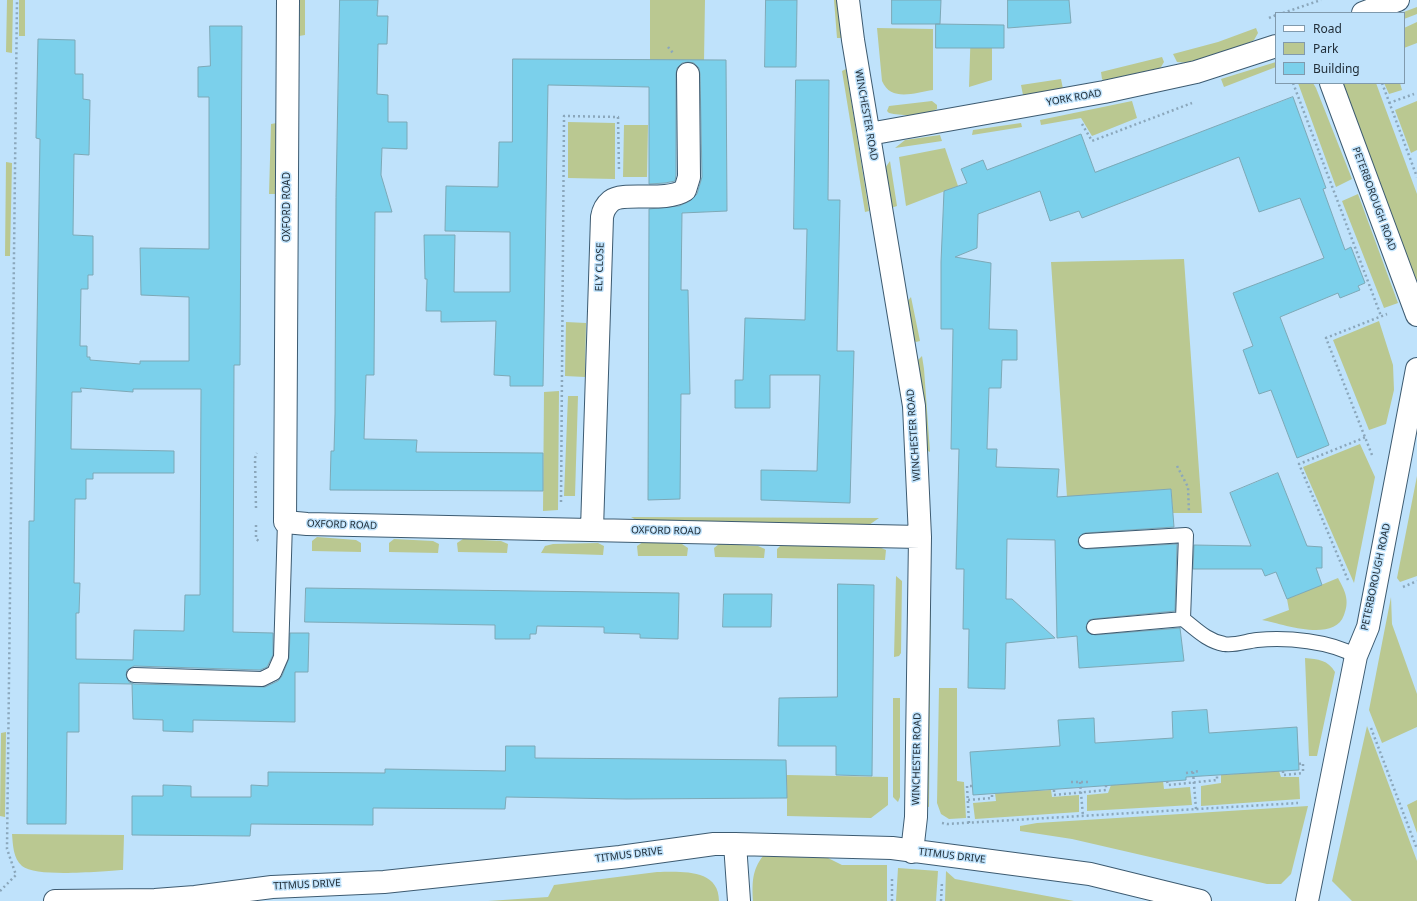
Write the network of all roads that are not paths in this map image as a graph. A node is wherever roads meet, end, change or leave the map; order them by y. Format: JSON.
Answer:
{"nodes":[{"id":1,"x":288,"y":0,"type":"edge"},
{"id":2,"x":848,"y":0,"type":"edge"},
{"id":3,"x":1398,"y":0,"type":"edge"},
{"id":4,"x":1366,"y":12,"type":"edge"},
{"id":5,"x":1275,"y":46,"type":"edge"},
{"id":6,"x":688,"y":74,"type":"dead end"},
{"id":7,"x":1331,"y":84,"type":"edge"},
{"id":8,"x":869,"y":134,"type":"junction"},
{"id":9,"x":1415,"y":309,"type":"edge"},
{"id":10,"x":1417,"y":369,"type":"edge"},
{"id":11,"x":285,"y":522,"type":"junction"},
{"id":12,"x":592,"y":530,"type":"junction"},
{"id":13,"x":920,"y":537,"type":"junction"},
{"id":14,"x":1086,"y":541,"type":"dead end"},
{"id":15,"x":1183,"y":619,"type":"junction"},
{"id":16,"x":1094,"y":627,"type":"dead end"},
{"id":17,"x":1356,"y":656,"type":"junction"},
{"id":18,"x":134,"y":675,"type":"dead end"},
{"id":19,"x":735,"y":844,"type":"junction"},
{"id":20,"x":912,"y":852,"type":"junction"},
{"id":21,"x":271,"y":894,"type":"edge"},
{"id":22,"x":55,"y":901,"type":"edge"},
{"id":23,"x":739,"y":901,"type":"edge"},
{"id":24,"x":1200,"y":901,"type":"edge"},
{"id":25,"x":1307,"y":901,"type":"edge"}],
"edges":[{"from":1,"to":11,"type":"street","name":"OXFORD ROAD"},
{"from":2,"to":8,"type":"street","name":"WINCHESTER ROAD"},
{"from":3,"to":4,"type":"street"},
{"from":5,"to":8,"type":"street","name":"YORK ROAD"},
{"from":6,"to":12,"type":"street","name":"ELY CLOSE"},
{"from":7,"to":9,"type":"street","name":"PETERBOROUGH ROAD"},
{"from":8,"to":13,"type":"street","name":"WINCHESTER ROAD"},
{"from":10,"to":17,"type":"street","name":"PETERBOROUGH ROAD"},
{"from":11,"to":12,"type":"street","name":"OXFORD ROAD"},
{"from":11,"to":18,"type":"lane"},
{"from":12,"to":13,"type":"street","name":"OXFORD ROAD"},
{"from":13,"to":20,"type":"street","name":"WINCHESTER ROAD"},
{"from":14,"to":15,"type":"lane"},
{"from":15,"to":16,"type":"lane"},
{"from":15,"to":17,"type":"lane"},
{"from":17,"to":25,"type":"street","name":"PETERBOROUGH ROAD"},
{"from":19,"to":20,"type":"street","name":"TITMUS DRIVE"},
{"from":19,"to":21,"type":"street","name":"TITMUS DRIVE"},
{"from":19,"to":23,"type":"street"},
{"from":20,"to":24,"type":"street","name":"TITMUS DRIVE"},
{"from":21,"to":22,"type":"street","name":"TITMUS DRIVE"}]}
